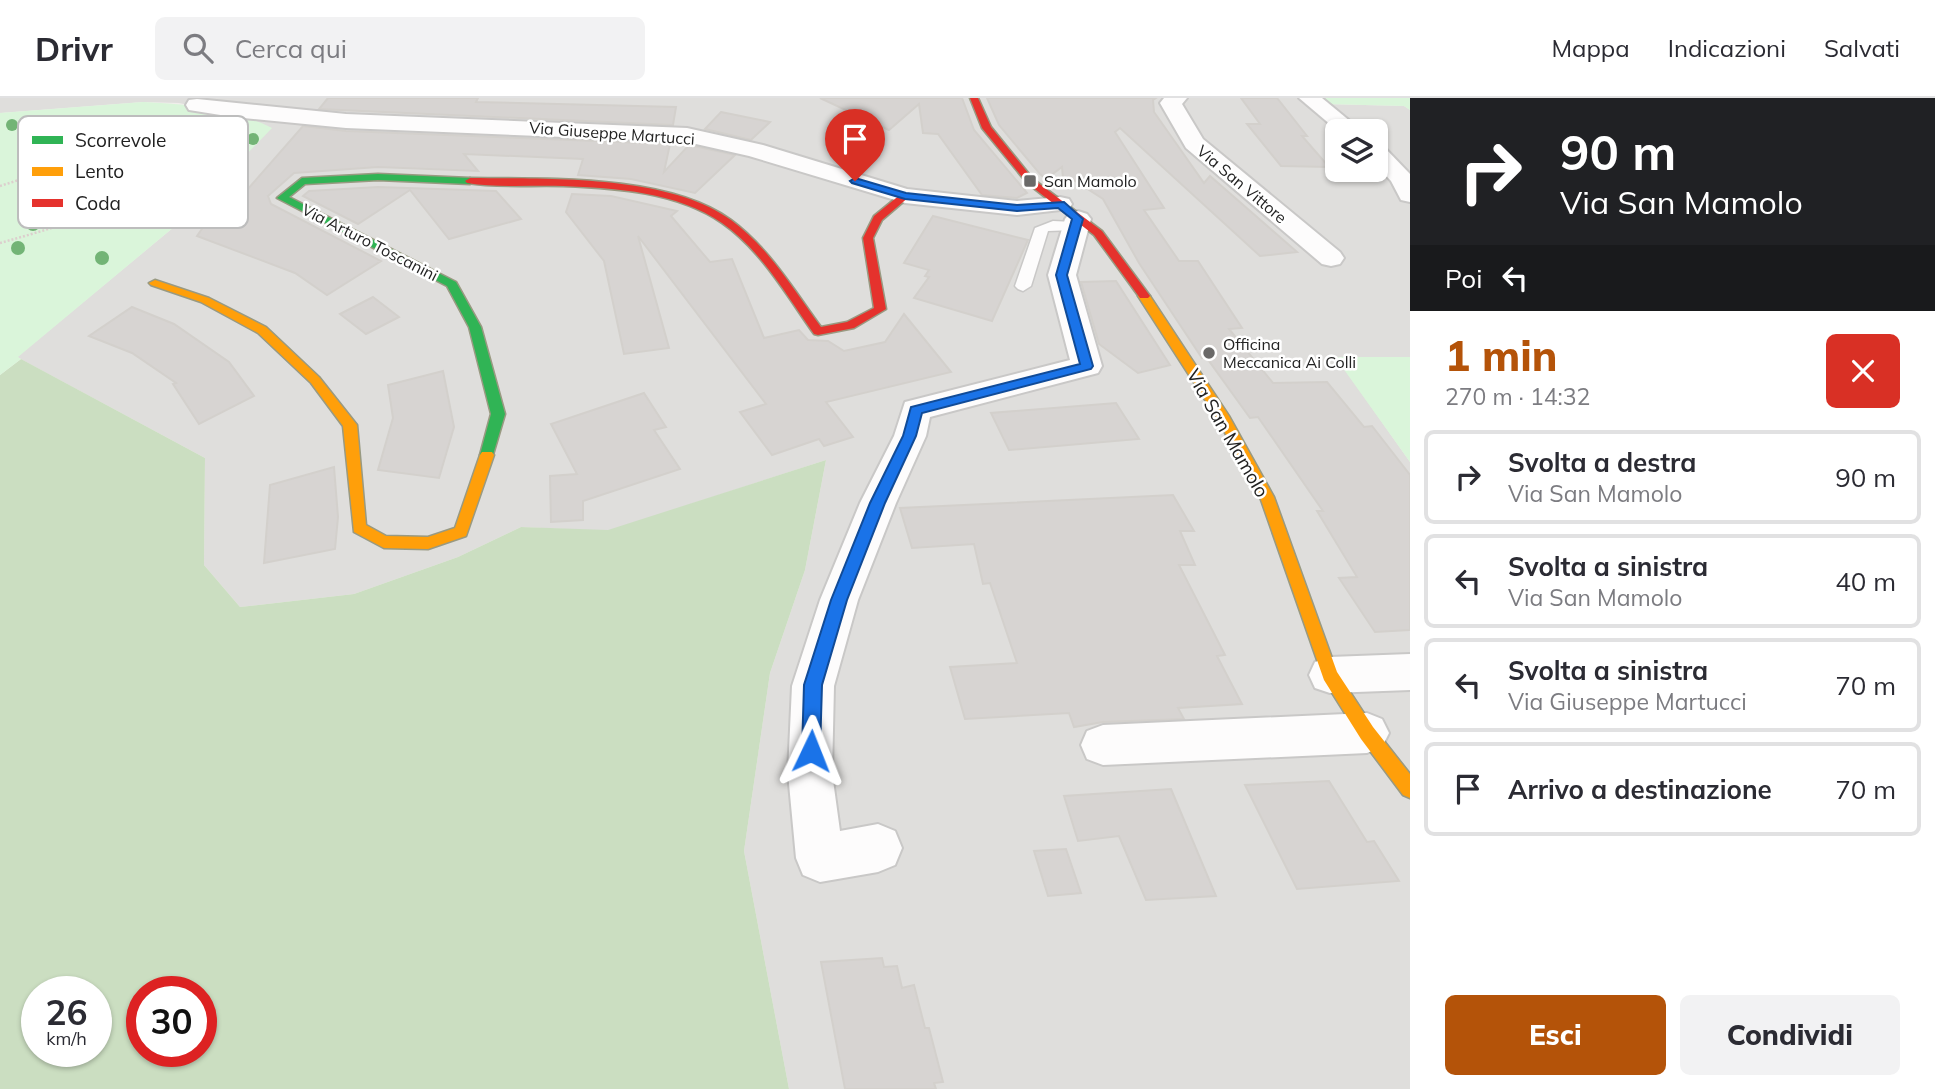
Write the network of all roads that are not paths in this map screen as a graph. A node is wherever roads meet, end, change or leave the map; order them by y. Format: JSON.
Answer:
{"nodes":[{"id":1,"x":974,"y":98,"type":"edge"},
{"id":2,"x":1177,"y":98,"type":"edge"},
{"id":3,"x":1184,"y":98,"type":"edge"},
{"id":4,"x":1190,"y":98,"type":"edge"},
{"id":5,"x":1309,"y":98,"type":"edge"},
{"id":6,"x":197,"y":105,"type":"dead end"},
{"id":7,"x":1336,"y":119,"type":"edge"},
{"id":8,"x":1388,"y":164,"type":"edge"},
{"id":9,"x":1410,"y":195,"type":"edge"},
{"id":10,"x":905,"y":196,"type":"junction"},
{"id":11,"x":1071,"y":216,"type":"junction"},
{"id":12,"x":1331,"y":258,"type":"dead end"},
{"id":13,"x":155,"y":283,"type":"dead end"},
{"id":14,"x":1023,"y":286,"type":"dead end"},
{"id":15,"x":1410,"y":672,"type":"edge"},
{"id":16,"x":1330,"y":675,"type":"junction"},
{"id":17,"x":1367,"y":733,"type":"junction"},
{"id":18,"x":1103,"y":745,"type":"dead end"},
{"id":19,"x":1410,"y":789,"type":"edge"},
{"id":20,"x":878,"y":849,"type":"dead end"}],
"edges":[{"from":1,"to":11,"type":"street","name":"Via San Mamolo"},
{"from":2,"to":12,"type":"street","name":"Via San Vittore"},
{"from":3,"to":4,"type":"street"},
{"from":5,"to":7,"type":"street"},
{"from":6,"to":10,"type":"street","name":"Via Giuseppe Martucci"},
{"from":8,"to":9,"type":"street"},
{"from":10,"to":11,"type":"street","name":"Via Giuseppe Martucci"},
{"from":10,"to":13,"type":"street","name":"Via Arturo Toscanini"},
{"from":11,"to":14,"type":"lane"},
{"from":11,"to":16,"type":"street","name":"Via San Mamolo"},
{"from":11,"to":20,"type":"street"},
{"from":15,"to":16,"type":"street"},
{"from":16,"to":17,"type":"street","name":"Via San Mamolo"},
{"from":17,"to":18,"type":"street"},
{"from":17,"to":19,"type":"street","name":"Via San Mamolo"}]}
